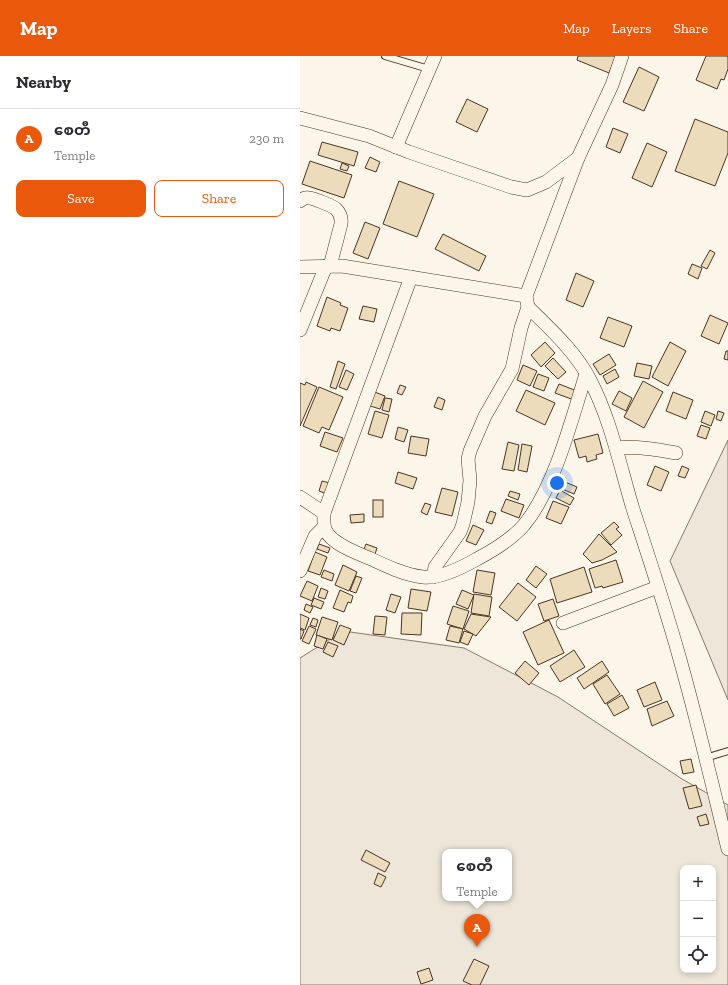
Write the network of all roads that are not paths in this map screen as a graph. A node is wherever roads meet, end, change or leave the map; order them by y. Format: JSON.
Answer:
{"nodes":[{"id":1,"x":385,"y":56,"type":"edge"},
{"id":2,"x":435,"y":56,"type":"edge"},
{"id":3,"x":622,"y":56,"type":"edge"},
{"id":4,"x":429,"y":69,"type":"junction"},
{"id":5,"x":300,"y":118,"type":"edge"},
{"id":6,"x":396,"y":146,"type":"junction"},
{"id":7,"x":578,"y":158,"type":"junction"},
{"id":8,"x":300,"y":201,"type":"edge"},
{"id":9,"x":328,"y":266,"type":"junction"},
{"id":10,"x":300,"y":267,"type":"edge"},
{"id":11,"x":411,"y":277,"type":"junction"},
{"id":12,"x":527,"y":301,"type":"junction"},
{"id":13,"x":300,"y":330,"type":"edge"},
{"id":14,"x":586,"y":374,"type":"junction"},
{"id":15,"x":616,"y":448,"type":"junction"},
{"id":16,"x":676,"y":453,"type":"dead end"},
{"id":17,"x":300,"y":498,"type":"edge"},
{"id":18,"x":324,"y":513,"type":"junction"},
{"id":19,"x":324,"y":527,"type":"junction"},
{"id":20,"x":300,"y":571,"type":"edge"},
{"id":21,"x":433,"y":577,"type":"junction"},
{"id":22,"x":658,"y":587,"type":"junction"},
{"id":23,"x":563,"y":623,"type":"dead end"},
{"id":24,"x":728,"y":751,"type":"edge"},
{"id":25,"x":705,"y":758,"type":"junction"},
{"id":26,"x":728,"y":849,"type":"edge"}],
"edges":[{"from":1,"to":4,"type":"lane"},
{"from":2,"to":4,"type":"street"},
{"from":3,"to":7,"type":"street"},
{"from":4,"to":6,"type":"street"},
{"from":5,"to":6,"type":"street"},
{"from":6,"to":7,"type":"street"},
{"from":7,"to":12,"type":"street"},
{"from":8,"to":9,"type":"street"},
{"from":9,"to":10,"type":"street"},
{"from":9,"to":11,"type":"street"},
{"from":9,"to":13,"type":"street"},
{"from":11,"to":12,"type":"street"},
{"from":11,"to":18,"type":"street"},
{"from":12,"to":14,"type":"street"},
{"from":12,"to":21,"type":"street"},
{"from":14,"to":15,"type":"street"},
{"from":14,"to":21,"type":"street"},
{"from":15,"to":16,"type":"street"},
{"from":15,"to":22,"type":"street"},
{"from":17,"to":18,"type":"street"},
{"from":18,"to":19,"type":"street"},
{"from":19,"to":20,"type":"street"},
{"from":19,"to":21,"type":"street"},
{"from":22,"to":23,"type":"street"},
{"from":22,"to":25,"type":"street"},
{"from":24,"to":25,"type":"lane"},
{"from":25,"to":26,"type":"street"}]}
